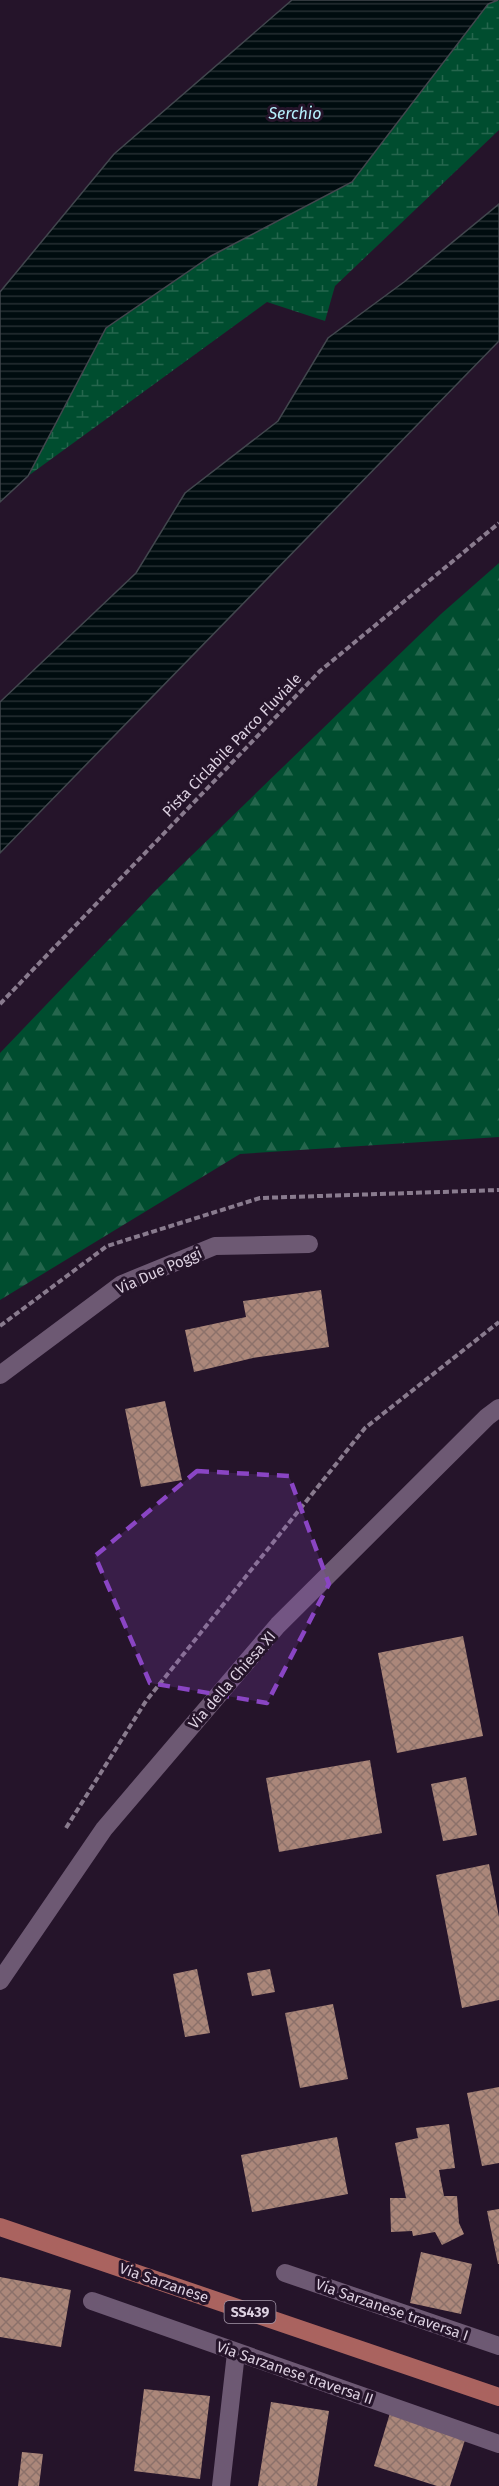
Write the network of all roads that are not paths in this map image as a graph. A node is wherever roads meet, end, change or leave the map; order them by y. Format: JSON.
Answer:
{"nodes":[{"id":1,"x":309,"y":1244,"type":"dead end"},
{"id":2,"x":0,"y":1375,"type":"edge"},
{"id":3,"x":499,"y":1408,"type":"edge"},
{"id":4,"x":0,"y":1981,"type":"edge"},
{"id":5,"x":0,"y":2227,"type":"edge"},
{"id":6,"x":285,"y":2273,"type":"dead end"},
{"id":7,"x":92,"y":2301,"type":"dead end"},
{"id":8,"x":499,"y":2346,"type":"edge"},
{"id":9,"x":236,"y":2353,"type":"junction"},
{"id":10,"x":499,"y":2397,"type":"edge"},
{"id":11,"x":499,"y":2444,"type":"edge"},
{"id":12,"x":221,"y":2486,"type":"edge"}],
"edges":[{"from":1,"to":2,"type":"street","name":"Via Due Poggi"},
{"from":3,"to":4,"type":"street","name":"Via della Chiesa XI"},
{"from":5,"to":10,"type":"main road","name":"Via Sarzanese","number":"SS439"},
{"from":6,"to":8,"type":"street","name":"Via Sarzanese traversa I"},
{"from":7,"to":9,"type":"street","name":"Via Sarzanese traversa II"},
{"from":9,"to":11,"type":"street","name":"Via Sarzanese traversa II"},
{"from":9,"to":12,"type":"street"}]}
